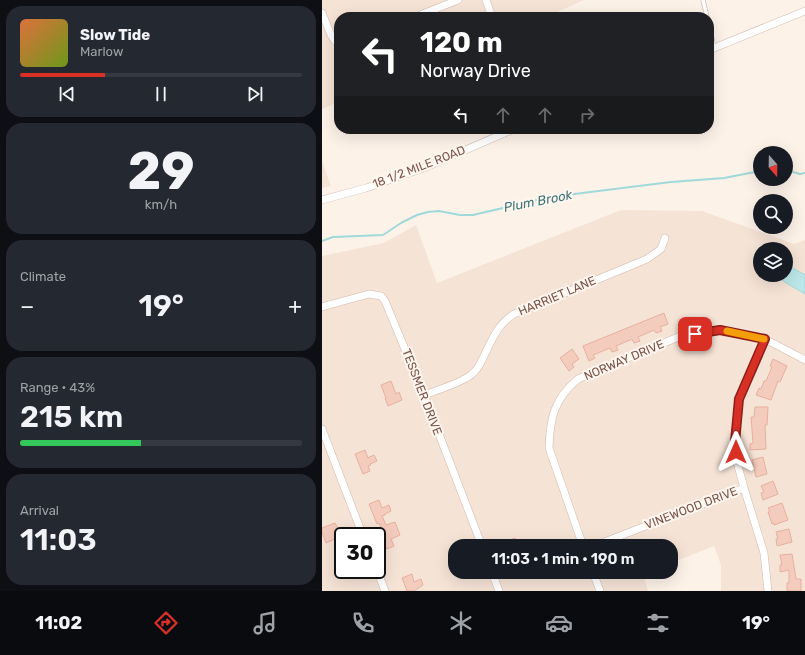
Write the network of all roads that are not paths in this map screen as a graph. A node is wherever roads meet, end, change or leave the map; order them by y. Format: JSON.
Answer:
{"nodes":[{"id":1,"x":458,"y":0,"type":"edge"},
{"id":2,"x":486,"y":0,"type":"edge"},
{"id":3,"x":703,"y":0,"type":"edge"},
{"id":4,"x":805,"y":11,"type":"edge"},
{"id":5,"x":428,"y":12,"type":"edge"},
{"id":6,"x":490,"y":12,"type":"edge"},
{"id":7,"x":706,"y":12,"type":"edge"},
{"id":8,"x":322,"y":13,"type":"edge"},
{"id":9,"x":334,"y":40,"type":"edge"},
{"id":10,"x":714,"y":47,"type":"edge"},
{"id":11,"x":502,"y":134,"type":"edge"},
{"id":12,"x":322,"y":200,"type":"edge"},
{"id":13,"x":665,"y":238,"type":"dead end"},
{"id":14,"x":322,"y":307,"type":"edge"},
{"id":15,"x":765,"y":339,"type":"junction"},
{"id":16,"x":805,"y":360,"type":"edge"},
{"id":17,"x":424,"y":395,"type":"junction"},
{"id":18,"x":322,"y":429,"type":"edge"},
{"id":19,"x":744,"y":488,"type":"junction"},
{"id":20,"x":360,"y":527,"type":"edge"},
{"id":21,"x":479,"y":539,"type":"edge"},
{"id":22,"x":581,"y":539,"type":"edge"},
{"id":23,"x":612,"y":539,"type":"edge"},
{"id":24,"x":380,"y":579,"type":"edge"},
{"id":25,"x":495,"y":579,"type":"edge"},
{"id":26,"x":596,"y":579,"type":"edge"},
{"id":27,"x":385,"y":591,"type":"edge"},
{"id":28,"x":499,"y":591,"type":"edge"},
{"id":29,"x":600,"y":591,"type":"edge"},
{"id":30,"x":768,"y":591,"type":"edge"}],
"edges":[{"from":1,"to":5,"type":"street"},
{"from":2,"to":6,"type":"street"},
{"from":3,"to":7,"type":"lane"},
{"from":4,"to":10,"type":"street"},
{"from":8,"to":9,"type":"street"},
{"from":11,"to":12,"type":"street","name":"18 1/2 MILE ROAD"},
{"from":13,"to":17,"type":"street","name":"HARRIET LANE"},
{"from":14,"to":17,"type":"street","name":"TESSMER DRIVE"},
{"from":15,"to":16,"type":"street","name":"NORWAY DRIVE"},
{"from":15,"to":19,"type":"street"},
{"from":15,"to":22,"type":"street","name":"NORWAY DRIVE"},
{"from":17,"to":21,"type":"street","name":"TESSMER DRIVE"},
{"from":18,"to":20,"type":"street"},
{"from":19,"to":23,"type":"street","name":"VINEWOOD DRIVE"},
{"from":19,"to":30,"type":"street"},
{"from":24,"to":27,"type":"street"},
{"from":25,"to":28,"type":"street"},
{"from":26,"to":29,"type":"street"}]}
